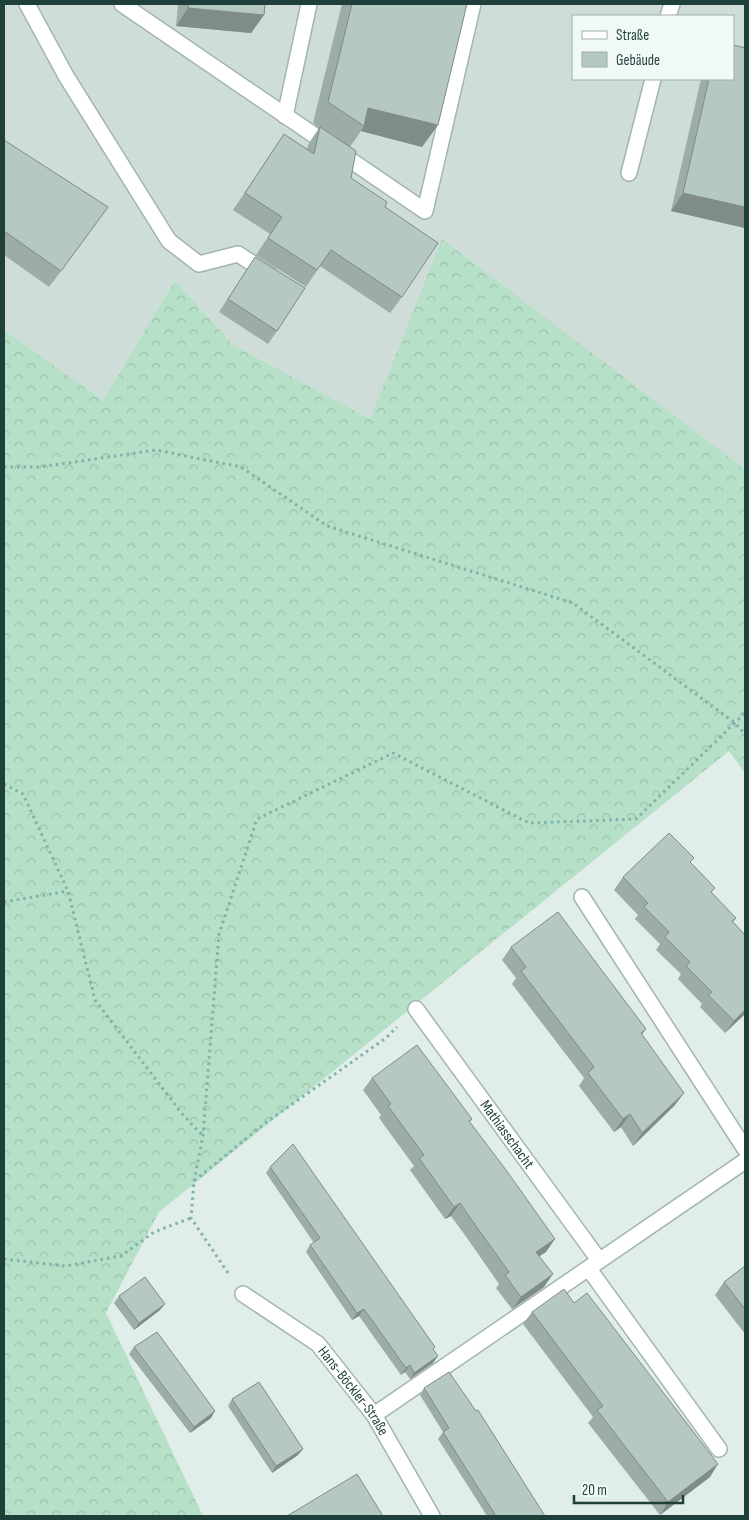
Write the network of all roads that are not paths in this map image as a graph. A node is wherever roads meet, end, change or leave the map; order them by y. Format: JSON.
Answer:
{"nodes":[{"id":1,"x":26,"y":4,"type":"edge"},
{"id":2,"x":122,"y":4,"type":"edge"},
{"id":3,"x":309,"y":4,"type":"edge"},
{"id":4,"x":473,"y":4,"type":"edge"},
{"id":5,"x":653,"y":80,"type":"edge"},
{"id":6,"x":285,"y":116,"type":"junction"},
{"id":7,"x":629,"y":173,"type":"dead end"},
{"id":8,"x":283,"y":283,"type":"edge"},
{"id":9,"x":582,"y":897,"type":"dead end"},
{"id":10,"x":416,"y":1009,"type":"road end"},
{"id":11,"x":745,"y":1149,"type":"edge"},
{"id":12,"x":745,"y":1161,"type":"edge"},
{"id":13,"x":594,"y":1264,"type":"junction"},
{"id":14,"x":242,"y":1294,"type":"road end"},
{"id":15,"x":374,"y":1415,"type":"junction"},
{"id":16,"x":719,"y":1449,"type":"dead end"},
{"id":17,"x":432,"y":1516,"type":"edge"}],
"edges":[{"from":1,"to":8,"type":"street"},
{"from":2,"to":6,"type":"street"},
{"from":3,"to":6,"type":"street"},
{"from":4,"to":6,"type":"street"},
{"from":5,"to":7,"type":"street"},
{"from":9,"to":11,"type":"street"},
{"from":10,"to":13,"type":"street","name":"Mathiasschacht"},
{"from":12,"to":13,"type":"street"},
{"from":13,"to":15,"type":"street"},
{"from":13,"to":16,"type":"street","name":"Mathiasschacht"},
{"from":14,"to":15,"type":"street","name":"Hans-Böckler-Straße"},
{"from":15,"to":17,"type":"street","name":"Hans-Böckler-Straße"}]}
